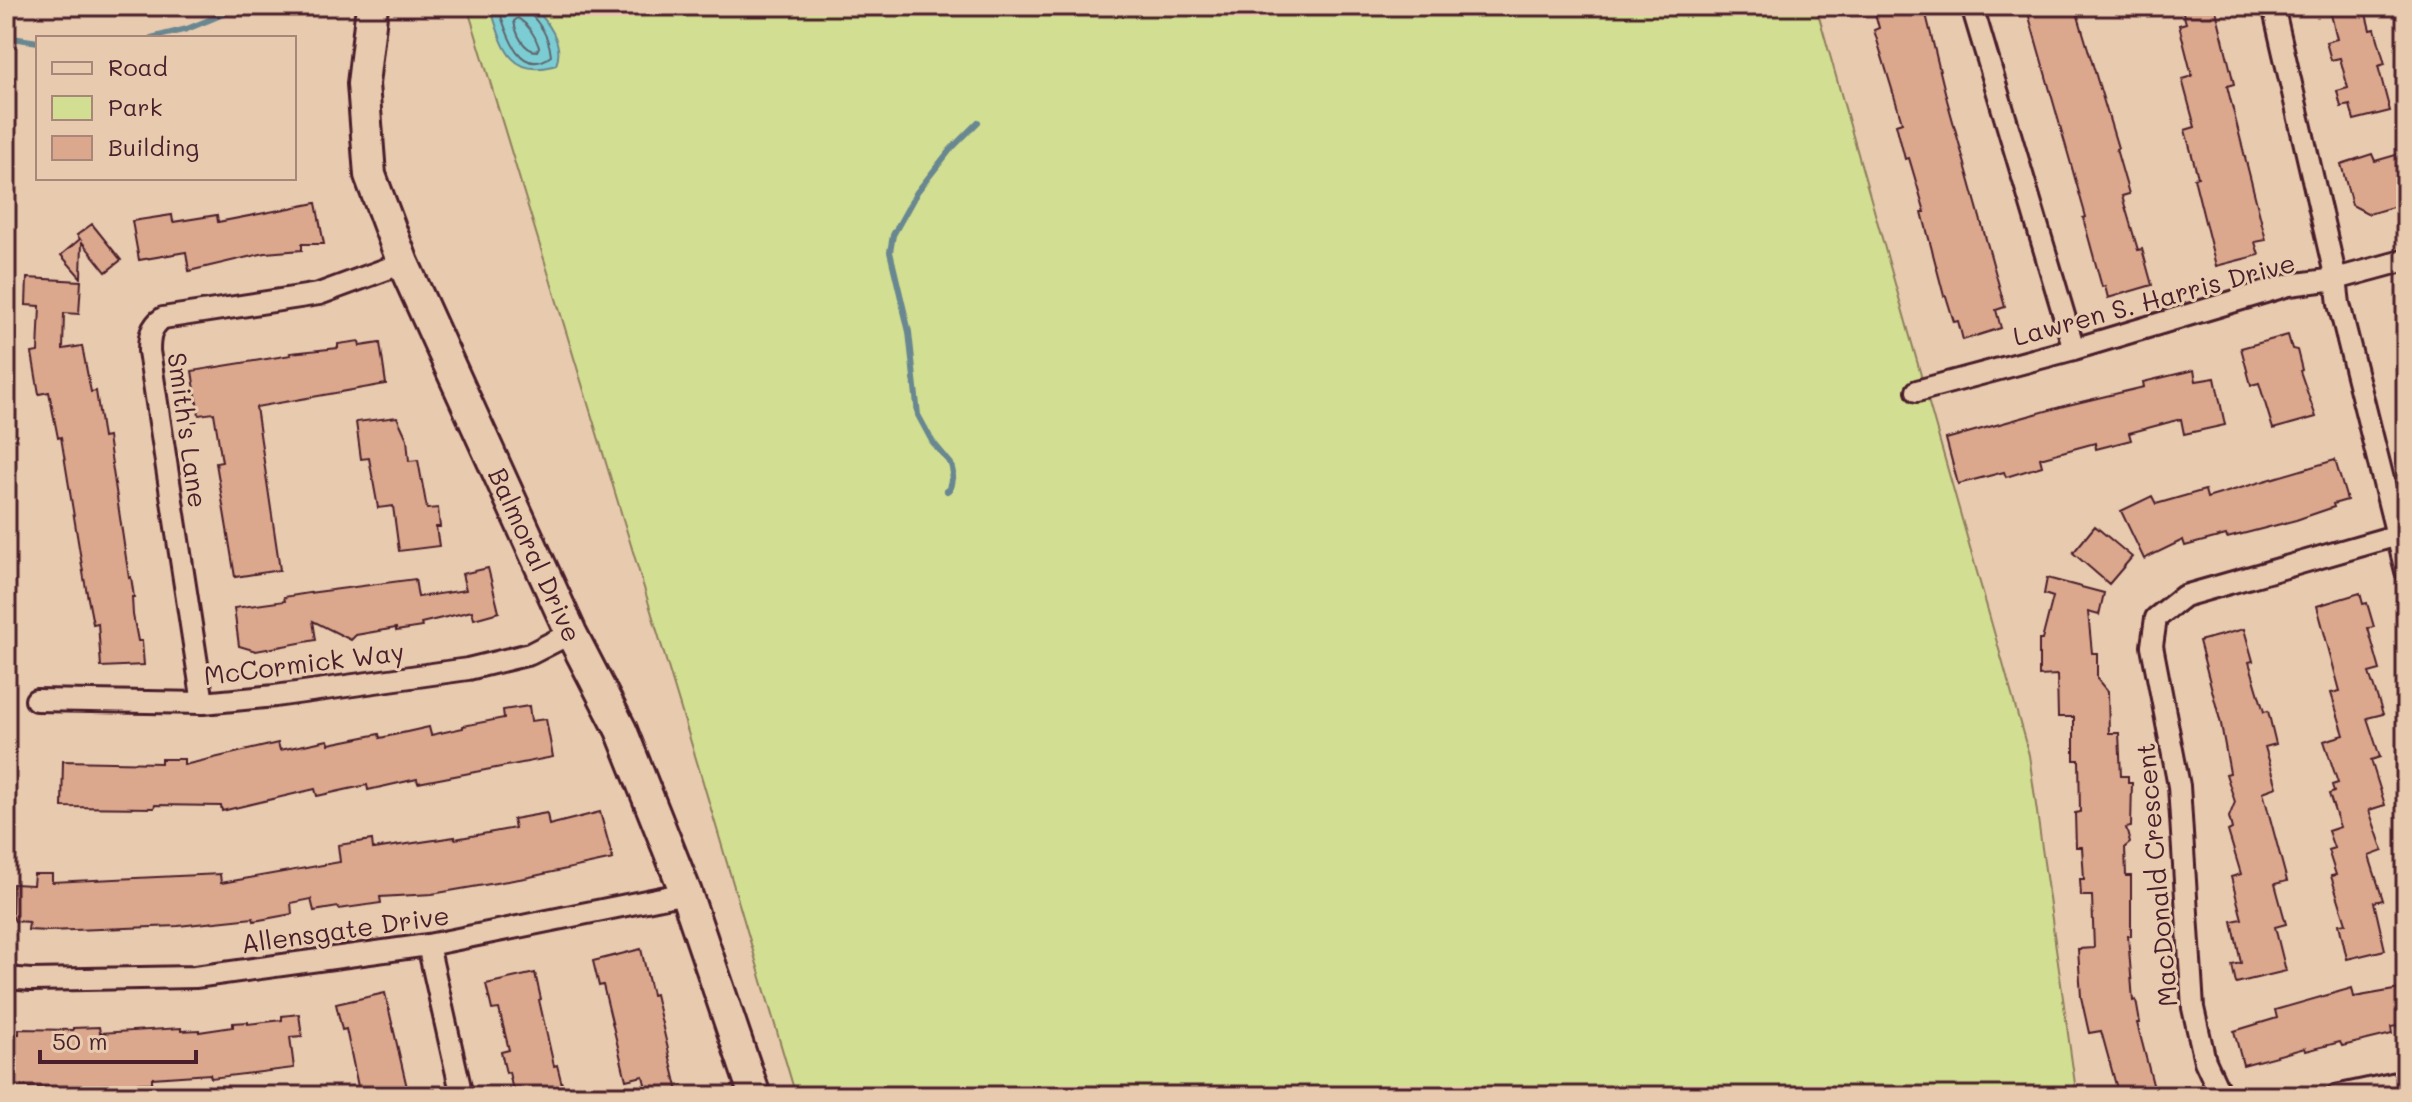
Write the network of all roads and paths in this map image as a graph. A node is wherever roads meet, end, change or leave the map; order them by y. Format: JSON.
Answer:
{"nodes":[{"id":1,"x":372,"y":6,"type":"edge"},
{"id":2,"x":1972,"y":6,"type":"edge"},
{"id":3,"x":2273,"y":6,"type":"edge"},
{"id":4,"x":2406,"y":260,"type":"edge"},
{"id":5,"x":403,"y":263,"type":"junction"},
{"id":6,"x":2336,"y":279,"type":"junction"},
{"id":7,"x":2074,"y":349,"type":"junction"},
{"id":8,"x":1917,"y":391,"type":"dead end"},
{"id":9,"x":2398,"y":535,"type":"junction"},
{"id":10,"x":2406,"y":571,"type":"edge"},
{"id":11,"x":571,"y":633,"type":"junction"},
{"id":12,"x":36,"y":700,"type":"dead end"},
{"id":13,"x":203,"y":703,"type":"junction"},
{"id":14,"x":686,"y":893,"type":"junction"},
{"id":15,"x":428,"y":945,"type":"junction"},
{"id":16,"x":6,"y":978,"type":"edge"},
{"id":17,"x":2406,"y":1081,"type":"edge"},
{"id":18,"x":462,"y":1096,"type":"edge"},
{"id":19,"x":755,"y":1096,"type":"edge"},
{"id":20,"x":2221,"y":1096,"type":"edge"},
{"id":21,"x":2336,"y":1096,"type":"edge"}],
"edges":[{"from":1,"to":5,"type":"street","name":"Balmoral Drive"},
{"from":2,"to":7,"type":"street"},
{"from":3,"to":6,"type":"street"},
{"from":4,"to":6,"type":"street","name":"Lawren S. Harris Drive"},
{"from":5,"to":11,"type":"street","name":"Balmoral Drive"},
{"from":5,"to":13,"type":"street","name":"Smith's Lane"},
{"from":6,"to":7,"type":"street","name":"Lawren S. Harris Drive"},
{"from":6,"to":9,"type":"street"},
{"from":7,"to":8,"type":"street","name":"Lawren S. Harris Drive"},
{"from":9,"to":10,"type":"street"},
{"from":9,"to":20,"type":"street","name":"MacDonald Crescent"},
{"from":11,"to":13,"type":"street","name":"McCormick Way"},
{"from":11,"to":14,"type":"street","name":"Balmoral Drive"},
{"from":12,"to":13,"type":"street","name":"McCormick Way"},
{"from":14,"to":15,"type":"street","name":"Allensgate Drive"},
{"from":14,"to":19,"type":"street","name":"Balmoral Drive"},
{"from":15,"to":16,"type":"street","name":"Allensgate Drive"},
{"from":15,"to":18,"type":"street"},
{"from":17,"to":21,"type":"street"}]}
